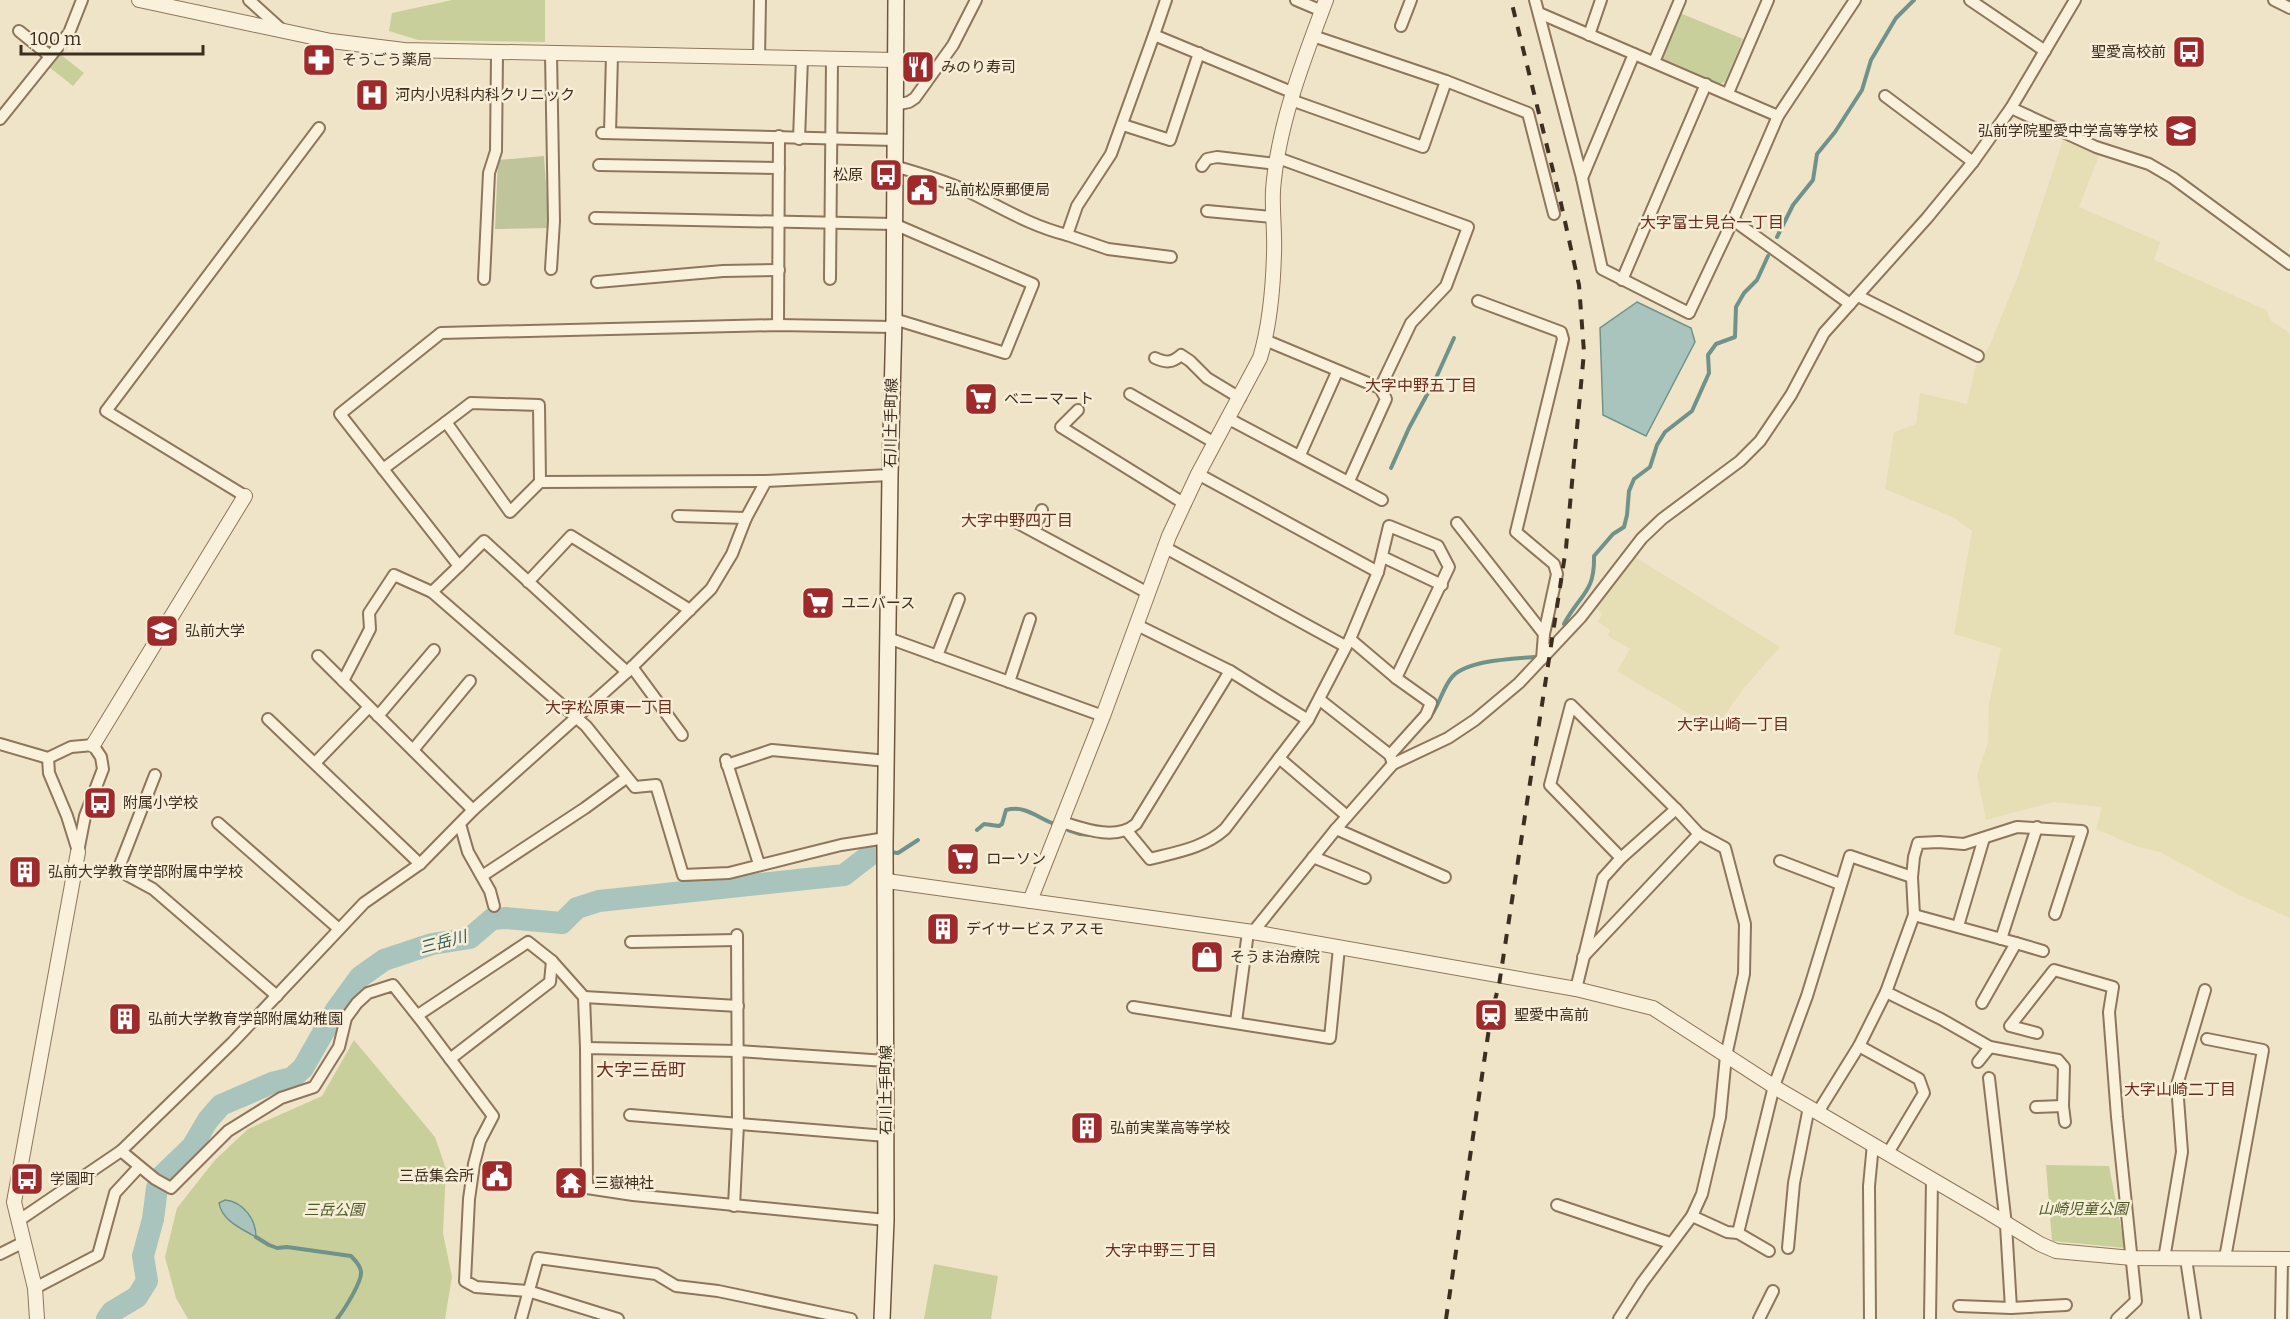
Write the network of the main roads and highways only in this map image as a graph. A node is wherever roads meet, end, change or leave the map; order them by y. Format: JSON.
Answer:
{"nodes":[{"id":1,"x":896,"y":0,"type":"edge"},
{"id":2,"x":882,"y":1319,"type":"edge"}],
"edges":[{"from":1,"to":2,"type":"main road","name":"石川土手町線"}]}
